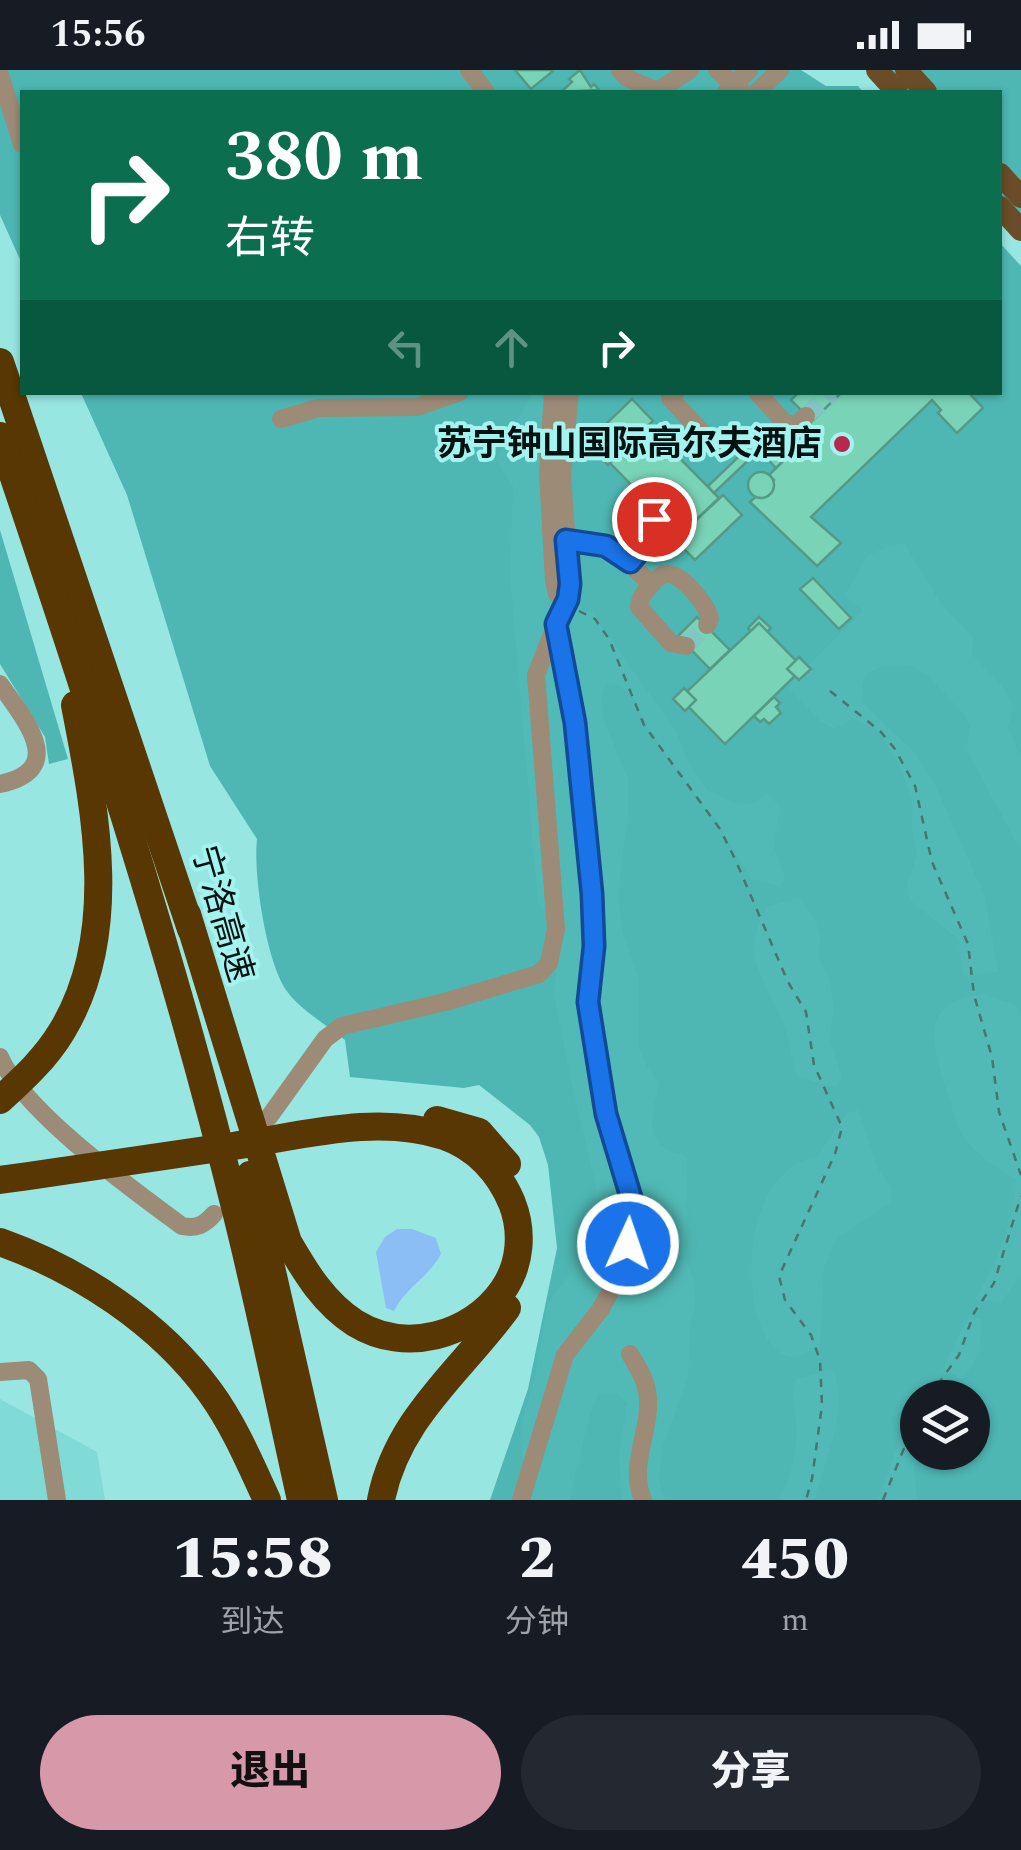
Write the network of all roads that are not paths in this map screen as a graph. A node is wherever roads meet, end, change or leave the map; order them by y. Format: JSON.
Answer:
{"nodes":[{"id":1,"x":468,"y":70,"type":"edge"},
{"id":2,"x":620,"y":70,"type":"edge"},
{"id":3,"x":690,"y":70,"type":"edge"},
{"id":4,"x":717,"y":70,"type":"edge"},
{"id":5,"x":780,"y":70,"type":"edge"},
{"id":6,"x":877,"y":70,"type":"edge"},
{"id":7,"x":906,"y":70,"type":"edge"},
{"id":8,"x":0,"y":76,"type":"edge"},
{"id":9,"x":738,"y":85,"type":"edge"},
{"id":10,"x":484,"y":90,"type":"edge"},
{"id":11,"x":655,"y":90,"type":"edge"},
{"id":12,"x":659,"y":90,"type":"edge"},
{"id":13,"x":759,"y":90,"type":"edge"},
{"id":14,"x":895,"y":90,"type":"edge"},
{"id":15,"x":924,"y":90,"type":"edge"},
{"id":16,"x":20,"y":138,"type":"edge"},
{"id":17,"x":1002,"y":176,"type":"edge"},
{"id":18,"x":1021,"y":198,"type":"edge"},
{"id":19,"x":1002,"y":209,"type":"edge"},
{"id":20,"x":1021,"y":230,"type":"edge"},
{"id":21,"x":0,"y":362,"type":"edge"},
{"id":22,"x":553,"y":395,"type":"edge"},
{"id":23,"x":570,"y":395,"type":"edge"},
{"id":24,"x":673,"y":395,"type":"edge"},
{"id":25,"x":768,"y":396,"type":"edge"},
{"id":26,"x":428,"y":398,"type":"edge"},
{"id":27,"x":806,"y":416,"type":"dead end"},
{"id":28,"x":281,"y":419,"type":"dead end"},
{"id":29,"x":0,"y":437,"type":"edge"},
{"id":30,"x":715,"y":446,"type":"dead end"},
{"id":31,"x":654,"y":519,"type":"dead end"},
{"id":32,"x":566,"y":540,"type":"junction"},
{"id":33,"x":630,"y":562,"type":"junction"},
{"id":34,"x":651,"y":585,"type":"junction"},
{"id":35,"x":567,"y":602,"type":"junction"},
{"id":36,"x":556,"y":624,"type":"junction"},
{"id":37,"x":706,"y":625,"type":"dead end"},
{"id":38,"x":686,"y":646,"type":"dead end"},
{"id":39,"x":0,"y":684,"type":"edge"},
{"id":40,"x":0,"y":784,"type":"edge"},
{"id":41,"x":188,"y":914,"type":"junction"},
{"id":42,"x":0,"y":1057,"type":"edge"},
{"id":43,"x":0,"y":1100,"type":"edge"},
{"id":44,"x":269,"y":1117,"type":"dead end"},
{"id":45,"x":447,"y":1129,"type":"junction"},
{"id":46,"x":0,"y":1164,"type":"edge"},
{"id":47,"x":0,"y":1180,"type":"edge"},
{"id":48,"x":214,"y":1214,"type":"dead end"},
{"id":49,"x":0,"y":1242,"type":"edge"},
{"id":50,"x":630,"y":1354,"type":"dead end"},
{"id":51,"x":0,"y":1372,"type":"edge"},
{"id":52,"x":57,"y":1500,"type":"edge"},
{"id":53,"x":267,"y":1500,"type":"edge"},
{"id":54,"x":301,"y":1500,"type":"edge"},
{"id":55,"x":324,"y":1500,"type":"edge"},
{"id":56,"x":381,"y":1500,"type":"edge"},
{"id":57,"x":521,"y":1500,"type":"edge"},
{"id":58,"x":643,"y":1500,"type":"edge"}],
"edges":[{"from":1,"to":10,"type":"street"},
{"from":2,"to":11,"type":"street"},
{"from":3,"to":12,"type":"street"},
{"from":4,"to":9,"type":"street"},
{"from":5,"to":13,"type":"street"},
{"from":6,"to":14,"type":"main road"},
{"from":7,"to":15,"type":"main road"},
{"from":8,"to":16,"type":"street"},
{"from":17,"to":18,"type":"main road"},
{"from":19,"to":20,"type":"main road"},
{"from":21,"to":41,"type":"highway","name":"宁洛高速"},
{"from":22,"to":35,"type":"street"},
{"from":23,"to":32,"type":"street"},
{"from":24,"to":30,"type":"street"},
{"from":25,"to":27,"type":"street"},
{"from":26,"to":28,"type":"street"},
{"from":29,"to":43,"type":"highway"},
{"from":29,"to":54,"type":"highway","name":"宁洛高速"},
{"from":31,"to":33,"type":"street"},
{"from":32,"to":33,"type":"street"},
{"from":32,"to":35,"type":"street"},
{"from":33,"to":34,"type":"street"},
{"from":34,"to":37,"type":"street"},
{"from":34,"to":38,"type":"street"},
{"from":35,"to":36,"type":"street"},
{"from":36,"to":44,"type":"street"},
{"from":36,"to":57,"type":"street"},
{"from":39,"to":40,"type":"street"},
{"from":41,"to":45,"type":"highway"},
{"from":41,"to":55,"type":"highway","name":"宁洛高速"},
{"from":42,"to":48,"type":"street"},
{"from":45,"to":46,"type":"highway"},
{"from":45,"to":47,"type":"highway"},
{"from":45,"to":56,"type":"highway"},
{"from":49,"to":53,"type":"highway"},
{"from":50,"to":58,"type":"street"},
{"from":51,"to":52,"type":"street"}]}
